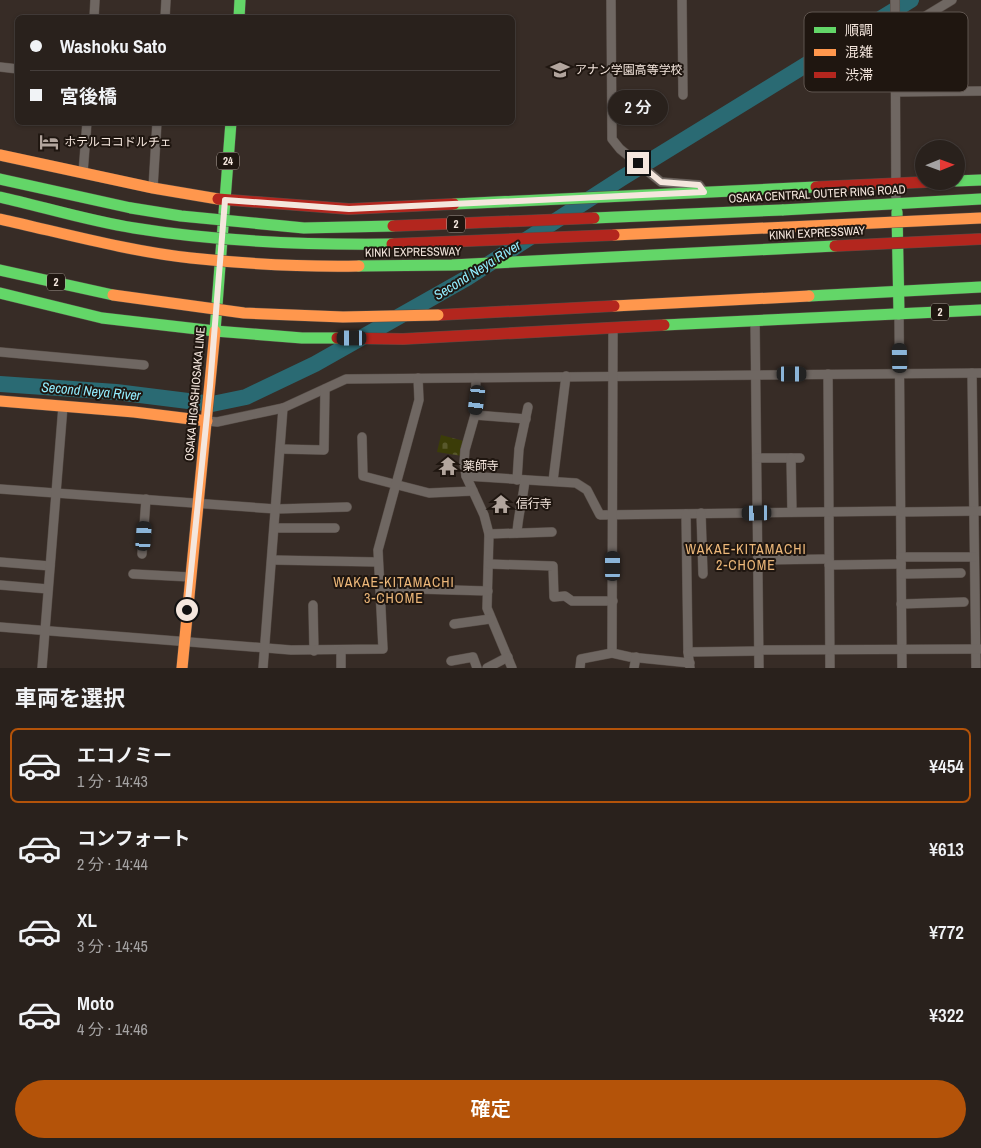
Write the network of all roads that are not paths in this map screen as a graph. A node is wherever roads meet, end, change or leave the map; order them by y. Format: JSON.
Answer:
{"nodes":[{"id":1,"x":95,"y":0,"type":"edge"},
{"id":2,"x":166,"y":0,"type":"edge"},
{"id":3,"x":240,"y":0,"type":"edge"},
{"id":4,"x":610,"y":0,"type":"edge"},
{"id":5,"x":682,"y":0,"type":"edge"},
{"id":6,"x":952,"y":0,"type":"edge"},
{"id":7,"x":930,"y":12,"type":"edge"},
{"id":8,"x":94,"y":15,"type":"edge"},
{"id":9,"x":164,"y":15,"type":"edge"},
{"id":10,"x":239,"y":15,"type":"edge"},
{"id":11,"x":0,"y":67,"type":"edge"},
{"id":12,"x":15,"y":69,"type":"edge"},
{"id":13,"x":968,"y":91,"type":"edge"},
{"id":14,"x":981,"y":91,"type":"edge"},
{"id":15,"x":897,"y":92,"type":"edge"},
{"id":16,"x":683,"y":95,"type":"dead end"},
{"id":17,"x":87,"y":125,"type":"edge"},
{"id":18,"x":157,"y":125,"type":"edge"},
{"id":19,"x":231,"y":125,"type":"edge"},
{"id":20,"x":0,"y":156,"type":"edge"},
{"id":21,"x":83,"y":172,"type":"junction"},
{"id":22,"x":0,"y":179,"type":"edge"},
{"id":23,"x":965,"y":181,"type":"edge"},
{"id":24,"x":981,"y":181,"type":"edge"},
{"id":25,"x":915,"y":182,"type":"edge"},
{"id":26,"x":897,"y":183,"type":"junction"},
{"id":27,"x":153,"y":188,"type":"junction"},
{"id":28,"x":704,"y":192,"type":"junction"},
{"id":29,"x":0,"y":197,"type":"edge"},
{"id":30,"x":981,"y":199,"type":"edge"},
{"id":31,"x":225,"y":200,"type":"junction"},
{"id":32,"x":896,"y":204,"type":"junction"},
{"id":33,"x":981,"y":218,"type":"edge"},
{"id":34,"x":0,"y":219,"type":"edge"},
{"id":35,"x":981,"y":239,"type":"edge"},
{"id":36,"x":0,"y":270,"type":"edge"},
{"id":37,"x":981,"y":287,"type":"edge"},
{"id":38,"x":900,"y":292,"type":"junction"},
{"id":39,"x":0,"y":293,"type":"edge"},
{"id":40,"x":800,"y":296,"type":"junction"},
{"id":41,"x":981,"y":310,"type":"edge"},
{"id":42,"x":900,"y":314,"type":"junction"},
{"id":43,"x":755,"y":320,"type":"junction"},
{"id":44,"x":628,"y":327,"type":"junction"},
{"id":45,"x":613,"y":328,"type":"junction"},
{"id":46,"x":215,"y":332,"type":"junction"},
{"id":47,"x":0,"y":352,"type":"edge"},
{"id":48,"x":144,"y":365,"type":"dead end"},
{"id":49,"x":977,"y":373,"type":"edge"},
{"id":50,"x":828,"y":374,"type":"junction"},
{"id":51,"x":900,"y":374,"type":"junction"},
{"id":52,"x":757,"y":375,"type":"junction"},
{"id":53,"x":566,"y":376,"type":"junction"},
{"id":54,"x":613,"y":376,"type":"junction"},
{"id":55,"x":418,"y":378,"type":"junction"},
{"id":56,"x":476,"y":378,"type":"junction"},
{"id":57,"x":325,"y":388,"type":"junction"},
{"id":58,"x":0,"y":401,"type":"edge"},
{"id":59,"x":63,"y":406,"type":"junction"},
{"id":60,"x":528,"y":407,"type":"dead end"},
{"id":61,"x":283,"y":408,"type":"junction"},
{"id":62,"x":475,"y":415,"type":"junction"},
{"id":63,"x":207,"y":418,"type":"junction"},
{"id":64,"x":526,"y":419,"type":"junction"},
{"id":65,"x":362,"y":437,"type":"dead end"},
{"id":66,"x":280,"y":449,"type":"junction"},
{"id":67,"x":757,"y":458,"type":"junction"},
{"id":68,"x":466,"y":476,"type":"junction"},
{"id":69,"x":521,"y":480,"type":"junction"},
{"id":70,"x":553,"y":482,"type":"junction"},
{"id":71,"x":394,"y":484,"type":"junction"},
{"id":72,"x":0,"y":489,"type":"edge"},
{"id":73,"x":473,"y":491,"type":"junction"},
{"id":74,"x":56,"y":493,"type":"junction"},
{"id":75,"x":146,"y":499,"type":"junction"},
{"id":76,"x":198,"y":503,"type":"junction"},
{"id":77,"x":347,"y":507,"type":"dead end"},
{"id":78,"x":276,"y":509,"type":"junction"},
{"id":79,"x":977,"y":511,"type":"edge"},
{"id":80,"x":792,"y":512,"type":"junction"},
{"id":81,"x":829,"y":512,"type":"junction"},
{"id":82,"x":901,"y":512,"type":"junction"},
{"id":83,"x":702,"y":513,"type":"junction"},
{"id":84,"x":757,"y":513,"type":"junction"},
{"id":85,"x":686,"y":514,"type":"junction"},
{"id":86,"x":613,"y":515,"type":"junction"},
{"id":87,"x":275,"y":528,"type":"junction"},
{"id":88,"x":335,"y":528,"type":"dead end"},
{"id":89,"x":552,"y":532,"type":"dead end"},
{"id":90,"x":517,"y":533,"type":"junction"},
{"id":91,"x":489,"y":534,"type":"junction"},
{"id":92,"x":142,"y":554,"type":"dead end"},
{"id":93,"x":686,"y":556,"type":"junction"},
{"id":94,"x":702,"y":556,"type":"junction"},
{"id":95,"x":974,"y":557,"type":"junction"},
{"id":96,"x":273,"y":560,"type":"junction"},
{"id":97,"x":758,"y":560,"type":"junction"},
{"id":98,"x":0,"y":562,"type":"edge"},
{"id":99,"x":378,"y":562,"type":"junction"},
{"id":100,"x":829,"y":562,"type":"junction"},
{"id":101,"x":490,"y":564,"type":"junction"},
{"id":102,"x":901,"y":565,"type":"junction"},
{"id":103,"x":50,"y":566,"type":"junction"},
{"id":104,"x":961,"y":573,"type":"dead end"},
{"id":105,"x":133,"y":574,"type":"dead end"},
{"id":106,"x":703,"y":574,"type":"dead end"},
{"id":107,"x":190,"y":577,"type":"junction"},
{"id":108,"x":0,"y":585,"type":"edge"},
{"id":109,"x":381,"y":588,"type":"junction"},
{"id":110,"x":48,"y":589,"type":"junction"},
{"id":111,"x":488,"y":591,"type":"junction"},
{"id":112,"x":613,"y":600,"type":"junction"},
{"id":113,"x":964,"y":602,"type":"dead end"},
{"id":114,"x":902,"y":604,"type":"junction"},
{"id":115,"x":313,"y":605,"type":"dead end"},
{"id":116,"x":490,"y":619,"type":"junction"},
{"id":117,"x":454,"y":624,"type":"dead end"},
{"id":118,"x":0,"y":628,"type":"edge"},
{"id":119,"x":44,"y":631,"type":"junction"},
{"id":120,"x":184,"y":642,"type":"junction"},
{"id":121,"x":264,"y":649,"type":"junction"},
{"id":122,"x":978,"y":649,"type":"edge"},
{"id":123,"x":830,"y":650,"type":"junction"},
{"id":124,"x":902,"y":650,"type":"junction"},
{"id":125,"x":314,"y":651,"type":"junction"},
{"id":126,"x":341,"y":651,"type":"junction"},
{"id":127,"x":759,"y":651,"type":"junction"},
{"id":128,"x":688,"y":652,"type":"junction"},
{"id":129,"x":612,"y":653,"type":"junction"},
{"id":130,"x":508,"y":657,"type":"junction"},
{"id":131,"x":636,"y":657,"type":"junction"},
{"id":132,"x":451,"y":660,"type":"dead end"},
{"id":133,"x":690,"y":666,"type":"edge"},
{"id":134,"x":42,"y":668,"type":"edge"},
{"id":135,"x":182,"y":668,"type":"edge"},
{"id":136,"x":263,"y":668,"type":"edge"},
{"id":137,"x":341,"y":668,"type":"edge"},
{"id":138,"x":477,"y":668,"type":"edge"},
{"id":139,"x":487,"y":668,"type":"edge"},
{"id":140,"x":512,"y":668,"type":"edge"},
{"id":141,"x":580,"y":668,"type":"edge"},
{"id":142,"x":634,"y":668,"type":"edge"},
{"id":143,"x":759,"y":668,"type":"edge"},
{"id":144,"x":830,"y":668,"type":"edge"},
{"id":145,"x":902,"y":668,"type":"edge"},
{"id":146,"x":976,"y":668,"type":"edge"}],
"edges":[{"from":1,"to":8,"type":"street"},
{"from":2,"to":9,"type":"street"},
{"from":3,"to":10,"type":"main road"},
{"from":4,"to":28,"type":"street"},
{"from":5,"to":16,"type":"street"},
{"from":6,"to":7,"type":"street"},
{"from":11,"to":12,"type":"street"},
{"from":13,"to":14,"type":"street"},
{"from":15,"to":26,"type":"street"},
{"from":17,"to":21,"type":"street"},
{"from":18,"to":27,"type":"street"},
{"from":19,"to":31,"type":"main road","name":"OSAKA HIGASHIOSAKA LINE","number":"24"},
{"from":20,"to":21,"type":"main road","number":"2"},
{"from":21,"to":27,"type":"main road","number":"2"},
{"from":22,"to":32,"type":"main road","name":"OSAKA CENTRAL OUTER RING ROAD","number":"2","bridge":true},
{"from":23,"to":24,"type":"main road"},
{"from":25,"to":26,"type":"main road","number":"2"},
{"from":26,"to":28,"type":"main road","number":"2"},
{"from":26,"to":32,"type":"street"},
{"from":27,"to":31,"type":"main road","number":"2"},
{"from":28,"to":31,"type":"main road","number":"2"},
{"from":29,"to":33,"type":"main road","name":"KINKI EXPRESSWAY","bridge":true},
{"from":30,"to":32,"type":"main road","name":"OSAKA CENTRAL OUTER RING ROAD","number":"2"},
{"from":31,"to":46,"type":"main road","name":"OSAKA HIGASHIOSAKA LINE","number":"24"},
{"from":32,"to":38,"type":"main road"},
{"from":34,"to":35,"type":"main road","name":"KINKI EXPRESSWAY","bridge":true},
{"from":36,"to":40,"type":"main road","number":"2","bridge":true},
{"from":37,"to":38,"type":"main road","number":"2"},
{"from":38,"to":40,"type":"main road","number":"2"},
{"from":38,"to":42,"type":"main road"},
{"from":39,"to":46,"type":"main road","number":"2"},
{"from":40,"to":44,"type":"main road"},
{"from":41,"to":42,"type":"main road","number":"2"},
{"from":42,"to":43,"type":"main road","number":"2"},
{"from":42,"to":51,"type":"street"},
{"from":43,"to":44,"type":"main road","number":"2"},
{"from":43,"to":52,"type":"street"},
{"from":44,"to":45,"type":"main road","number":"2"},
{"from":45,"to":46,"type":"main road","number":"2"},
{"from":45,"to":54,"type":"street"},
{"from":46,"to":63,"type":"main road","name":"OSAKA HIGASHIOSAKA LINE","number":"24"},
{"from":47,"to":48,"type":"street"},
{"from":49,"to":51,"type":"street"},
{"from":49,"to":79,"type":"street"},
{"from":50,"to":51,"type":"street"},
{"from":50,"to":52,"type":"street"},
{"from":50,"to":81,"type":"street"},
{"from":51,"to":82,"type":"street"},
{"from":52,"to":54,"type":"street"},
{"from":52,"to":67,"type":"street"},
{"from":53,"to":54,"type":"street"},
{"from":53,"to":56,"type":"street"},
{"from":53,"to":70,"type":"street"},
{"from":54,"to":86,"type":"street"},
{"from":55,"to":56,"type":"street"},
{"from":55,"to":57,"type":"street"},
{"from":55,"to":71,"type":"street"},
{"from":56,"to":62,"type":"street"},
{"from":57,"to":61,"type":"street"},
{"from":57,"to":66,"type":"street"},
{"from":58,"to":59,"type":"main road"},
{"from":59,"to":63,"type":"main road"},
{"from":59,"to":74,"type":"street"},
{"from":60,"to":64,"type":"street"},
{"from":61,"to":63,"type":"street"},
{"from":61,"to":66,"type":"street"},
{"from":62,"to":64,"type":"street"},
{"from":62,"to":68,"type":"street"},
{"from":63,"to":76,"type":"main road","name":"OSAKA HIGASHIOSAKA LINE","number":"24"},
{"from":64,"to":69,"type":"street"},
{"from":65,"to":71,"type":"street"},
{"from":66,"to":78,"type":"street"},
{"from":67,"to":80,"type":"street"},
{"from":67,"to":84,"type":"street"},
{"from":68,"to":69,"type":"street"},
{"from":68,"to":73,"type":"street"},
{"from":69,"to":70,"type":"street"},
{"from":69,"to":90,"type":"street"},
{"from":70,"to":86,"type":"street"},
{"from":71,"to":73,"type":"street"},
{"from":71,"to":99,"type":"street"},
{"from":72,"to":74,"type":"street"},
{"from":73,"to":91,"type":"street"},
{"from":74,"to":75,"type":"street"},
{"from":74,"to":103,"type":"street"},
{"from":75,"to":76,"type":"street"},
{"from":75,"to":92,"type":"street"},
{"from":76,"to":78,"type":"street"},
{"from":76,"to":107,"type":"main road","name":"OSAKA HIGASHIOSAKA LINE","number":"24"},
{"from":77,"to":78,"type":"street"},
{"from":78,"to":87,"type":"street"},
{"from":79,"to":82,"type":"street"},
{"from":79,"to":95,"type":"street"},
{"from":80,"to":81,"type":"street"},
{"from":80,"to":84,"type":"street"},
{"from":81,"to":82,"type":"street"},
{"from":81,"to":100,"type":"street"},
{"from":82,"to":102,"type":"street"},
{"from":83,"to":84,"type":"street"},
{"from":83,"to":85,"type":"street"},
{"from":83,"to":94,"type":"street"},
{"from":84,"to":97,"type":"street"},
{"from":85,"to":86,"type":"street"},
{"from":85,"to":93,"type":"street"},
{"from":86,"to":112,"type":"street"},
{"from":87,"to":88,"type":"street"},
{"from":87,"to":96,"type":"street"},
{"from":89,"to":90,"type":"street"},
{"from":90,"to":91,"type":"street"},
{"from":91,"to":101,"type":"street"},
{"from":93,"to":94,"type":"street"},
{"from":93,"to":128,"type":"street"},
{"from":94,"to":106,"type":"street"},
{"from":95,"to":102,"type":"street"},
{"from":95,"to":122,"type":"street"},
{"from":96,"to":99,"type":"street"},
{"from":96,"to":121,"type":"street"},
{"from":97,"to":100,"type":"street"},
{"from":97,"to":127,"type":"street"},
{"from":98,"to":103,"type":"street"},
{"from":99,"to":109,"type":"street"},
{"from":100,"to":102,"type":"street"},
{"from":100,"to":123,"type":"street"},
{"from":101,"to":111,"type":"street"},
{"from":101,"to":112,"type":"street"},
{"from":102,"to":104,"type":"street"},
{"from":102,"to":114,"type":"street"},
{"from":103,"to":110,"type":"street"},
{"from":105,"to":107,"type":"street"},
{"from":107,"to":120,"type":"main road","name":"OSAKA HIGASHIOSAKA LINE","number":"24"},
{"from":108,"to":110,"type":"street"},
{"from":109,"to":111,"type":"street"},
{"from":109,"to":126,"type":"street"},
{"from":110,"to":119,"type":"street"},
{"from":111,"to":116,"type":"street"},
{"from":112,"to":129,"type":"street"},
{"from":113,"to":114,"type":"street"},
{"from":114,"to":124,"type":"street"},
{"from":115,"to":125,"type":"street"},
{"from":116,"to":117,"type":"street"},
{"from":116,"to":130,"type":"street"},
{"from":118,"to":119,"type":"street"},
{"from":119,"to":120,"type":"street"},
{"from":119,"to":134,"type":"street"},
{"from":120,"to":121,"type":"street"},
{"from":120,"to":135,"type":"main road","name":"OSAKA HIGASHIOSAKA LINE","number":"24"},
{"from":121,"to":125,"type":"street"},
{"from":121,"to":136,"type":"street"},
{"from":122,"to":124,"type":"street"},
{"from":122,"to":146,"type":"street"},
{"from":123,"to":124,"type":"street"},
{"from":123,"to":127,"type":"street"},
{"from":123,"to":144,"type":"street"},
{"from":124,"to":145,"type":"street"},
{"from":125,"to":126,"type":"street"},
{"from":126,"to":137,"type":"street"},
{"from":127,"to":128,"type":"street"},
{"from":127,"to":143,"type":"street"},
{"from":128,"to":133,"type":"street"},
{"from":129,"to":131,"type":"street"},
{"from":129,"to":141,"type":"street"},
{"from":130,"to":139,"type":"street"},
{"from":130,"to":140,"type":"street"},
{"from":131,"to":133,"type":"street"},
{"from":131,"to":142,"type":"street"},
{"from":132,"to":138,"type":"street"}]}
